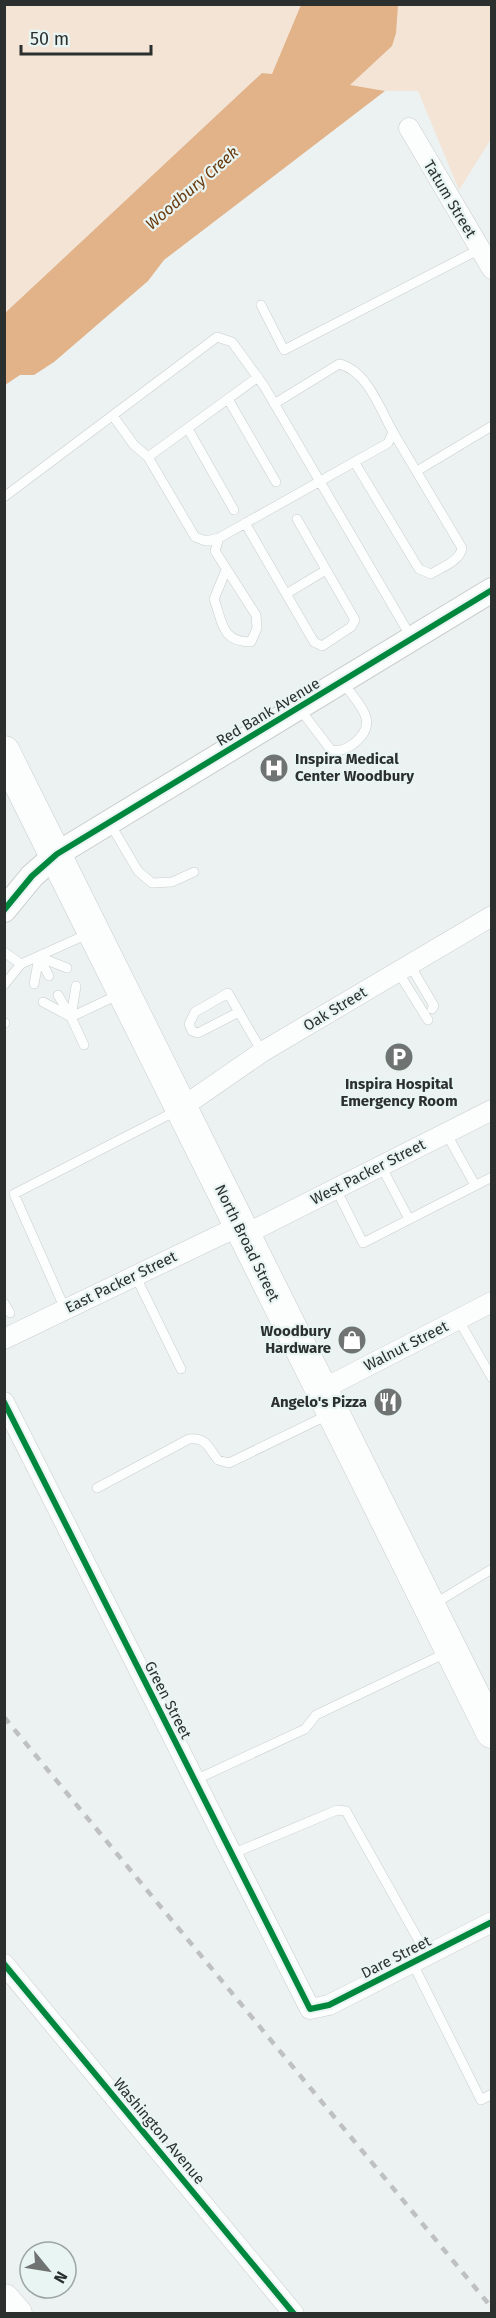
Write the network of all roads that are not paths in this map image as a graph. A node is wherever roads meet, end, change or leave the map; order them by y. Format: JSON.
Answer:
{"nodes":[{"id":1,"x":409,"y":128,"type":"dead end"},
{"id":2,"x":480,"y":249,"type":"junction"},
{"id":3,"x":492,"y":269,"type":"edge"},
{"id":4,"x":261,"y":305,"type":"dead end"},
{"id":5,"x":258,"y":377,"type":"junction"},
{"id":6,"x":228,"y":399,"type":"junction"},
{"id":7,"x":274,"y":404,"type":"junction"},
{"id":8,"x":113,"y":416,"type":"junction"},
{"id":9,"x":492,"y":426,"type":"edge"},
{"id":10,"x":188,"y":429,"type":"junction"},
{"id":11,"x":393,"y":432,"type":"junction"},
{"id":12,"x":147,"y":457,"type":"junction"},
{"id":13,"x":354,"y":463,"type":"junction"},
{"id":14,"x":417,"y":471,"type":"junction"},
{"id":15,"x":276,"y":482,"type":"dead end"},
{"id":16,"x":320,"y":483,"type":"junction"},
{"id":17,"x":4,"y":497,"type":"edge"},
{"id":18,"x":234,"y":510,"type":"dead end"},
{"id":19,"x":297,"y":519,"type":"dead end"},
{"id":20,"x":244,"y":523,"type":"junction"},
{"id":21,"x":219,"y":538,"type":"junction"},
{"id":22,"x":226,"y":570,"type":"junction"},
{"id":23,"x":326,"y":570,"type":"junction"},
{"id":24,"x":492,"y":590,"type":"edge"},
{"id":25,"x":286,"y":594,"type":"junction"},
{"id":26,"x":412,"y":639,"type":"junction"},
{"id":27,"x":342,"y":681,"type":"junction"},
{"id":28,"x":299,"y":708,"type":"junction"},
{"id":29,"x":8,"y":767,"type":"edge"},
{"id":30,"x":109,"y":822,"type":"junction"},
{"id":31,"x":57,"y":854,"type":"junction"},
{"id":32,"x":194,"y":872,"type":"dead end"},
{"id":33,"x":4,"y":910,"type":"edge"},
{"id":34,"x":492,"y":916,"type":"edge"},
{"id":35,"x":95,"y":931,"type":"junction"},
{"id":36,"x":4,"y":952,"type":"edge"},
{"id":37,"x":39,"y":957,"type":"junction"},
{"id":38,"x":21,"y":964,"type":"junction"},
{"id":39,"x":67,"y":968,"type":"dead end"},
{"id":40,"x":404,"y":968,"type":"junction"},
{"id":41,"x":49,"y":976,"type":"dead end"},
{"id":42,"x":34,"y":984,"type":"dead end"},
{"id":43,"x":4,"y":985,"type":"edge"},
{"id":44,"x":76,"y":986,"type":"dead end"},
{"id":45,"x":124,"y":992,"type":"junction"},
{"id":46,"x":58,"y":995,"type":"dead end"},
{"id":47,"x":43,"y":1002,"type":"dead end"},
{"id":48,"x":432,"y":1009,"type":"dead end"},
{"id":49,"x":239,"y":1012,"type":"junction"},
{"id":50,"x":71,"y":1017,"type":"junction"},
{"id":51,"x":428,"y":1020,"type":"dead end"},
{"id":52,"x":84,"y":1045,"type":"dead end"},
{"id":53,"x":262,"y":1052,"type":"junction"},
{"id":54,"x":181,"y":1108,"type":"junction"},
{"id":55,"x":492,"y":1110,"type":"edge"},
{"id":56,"x":446,"y":1133,"type":"junction"},
{"id":57,"x":381,"y":1166,"type":"junction"},
{"id":58,"x":492,"y":1177,"type":"edge"},
{"id":59,"x":475,"y":1185,"type":"junction"},
{"id":60,"x":336,"y":1188,"type":"junction"},
{"id":61,"x":4,"y":1189,"type":"edge"},
{"id":62,"x":14,"y":1194,"type":"junction"},
{"id":63,"x":409,"y":1219,"type":"junction"},
{"id":64,"x":241,"y":1230,"type":"junction"},
{"id":65,"x":135,"y":1275,"type":"junction"},
{"id":66,"x":492,"y":1302,"type":"edge"},
{"id":67,"x":4,"y":1303,"type":"edge"},
{"id":68,"x":65,"y":1309,"type":"junction"},
{"id":69,"x":10,"y":1313,"type":"dead end"},
{"id":70,"x":458,"y":1319,"type":"junction"},
{"id":71,"x":4,"y":1339,"type":"edge"},
{"id":72,"x":181,"y":1369,"type":"dead end"},
{"id":73,"x":492,"y":1378,"type":"edge"},
{"id":74,"x":4,"y":1402,"type":"edge"},
{"id":75,"x":327,"y":1402,"type":"junction"},
{"id":76,"x":97,"y":1488,"type":"dead end"},
{"id":77,"x":492,"y":1569,"type":"edge"},
{"id":78,"x":429,"y":1607,"type":"junction"},
{"id":79,"x":451,"y":1651,"type":"junction"},
{"id":80,"x":492,"y":1732,"type":"edge"},
{"id":81,"x":195,"y":1780,"type":"junction"},
{"id":82,"x":232,"y":1854,"type":"junction"},
{"id":83,"x":492,"y":1922,"type":"edge"},
{"id":84,"x":419,"y":1958,"type":"junction"},
{"id":85,"x":4,"y":1964,"type":"edge"},
{"id":86,"x":310,"y":2010,"type":"joint"},
{"id":87,"x":492,"y":2094,"type":"edge"},
{"id":88,"x":4,"y":2300,"type":"edge"},
{"id":89,"x":16,"y":2313,"type":"edge"},
{"id":90,"x":294,"y":2313,"type":"edge"}],
"edges":[{"from":1,"to":2,"type":"street","name":"Tatum Street"},
{"from":2,"to":3,"type":"street","name":"Tatum Street"},
{"from":2,"to":4,"type":"lane"},
{"from":5,"to":6,"type":"lane"},
{"from":5,"to":7,"type":"lane"},
{"from":5,"to":8,"type":"lane"},
{"from":6,"to":10,"type":"lane"},
{"from":6,"to":15,"type":"lane"},
{"from":7,"to":11,"type":"lane"},
{"from":7,"to":16,"type":"lane"},
{"from":8,"to":12,"type":"lane"},
{"from":8,"to":17,"type":"lane"},
{"from":9,"to":14,"type":"lane"},
{"from":10,"to":12,"type":"lane"},
{"from":10,"to":18,"type":"lane"},
{"from":11,"to":13,"type":"lane"},
{"from":11,"to":14,"type":"lane"},
{"from":12,"to":21,"type":"lane"},
{"from":13,"to":14,"type":"lane"},
{"from":13,"to":16,"type":"lane"},
{"from":16,"to":20,"type":"lane"},
{"from":16,"to":26,"type":"lane"},
{"from":19,"to":23,"type":"lane"},
{"from":20,"to":21,"type":"lane"},
{"from":20,"to":25,"type":"lane"},
{"from":21,"to":22,"type":"lane"},
{"from":22,"to":22,"type":"lane"},
{"from":23,"to":25,"type":"lane"},
{"from":23,"to":25,"type":"lane"},
{"from":24,"to":26,"type":"street","name":"Red Bank Avenue"},
{"from":26,"to":27,"type":"street","name":"Red Bank Avenue"},
{"from":27,"to":28,"type":"street","name":"Red Bank Avenue"},
{"from":27,"to":28,"type":"lane"},
{"from":28,"to":30,"type":"street","name":"Red Bank Avenue"},
{"from":29,"to":31,"type":"main road","name":"North Broad Street"},
{"from":30,"to":31,"type":"street","name":"Red Bank Avenue"},
{"from":30,"to":32,"type":"lane"},
{"from":31,"to":33,"type":"street","name":"Red Bank Avenue"},
{"from":31,"to":35,"type":"main road","name":"North Broad Street"},
{"from":34,"to":40,"type":"street","name":"Oak Street"},
{"from":35,"to":37,"type":"lane"},
{"from":35,"to":45,"type":"main road","name":"North Broad Street"},
{"from":36,"to":38,"type":"lane"},
{"from":37,"to":38,"type":"lane"},
{"from":37,"to":39,"type":"lane"},
{"from":37,"to":41,"type":"lane"},
{"from":37,"to":42,"type":"lane"},
{"from":38,"to":43,"type":"lane"},
{"from":40,"to":48,"type":"lane"},
{"from":40,"to":51,"type":"lane"},
{"from":40,"to":53,"type":"street","name":"Oak Street"},
{"from":44,"to":50,"type":"lane"},
{"from":45,"to":50,"type":"lane"},
{"from":45,"to":54,"type":"main road","name":"North Broad Street"},
{"from":46,"to":50,"type":"lane"},
{"from":47,"to":50,"type":"lane"},
{"from":49,"to":49,"type":"lane"},
{"from":49,"to":53,"type":"lane"},
{"from":50,"to":52,"type":"lane"},
{"from":53,"to":54,"type":"street","name":"Oak Street"},
{"from":54,"to":62,"type":"lane"},
{"from":54,"to":64,"type":"main road","name":"North Broad Street"},
{"from":55,"to":56,"type":"street","name":"West Packer Street"},
{"from":56,"to":57,"type":"street","name":"West Packer Street"},
{"from":56,"to":59,"type":"lane"},
{"from":57,"to":60,"type":"street","name":"West Packer Street"},
{"from":57,"to":63,"type":"lane"},
{"from":58,"to":59,"type":"lane"},
{"from":59,"to":63,"type":"lane"},
{"from":60,"to":63,"type":"lane"},
{"from":60,"to":64,"type":"street","name":"West Packer Street"},
{"from":61,"to":62,"type":"lane"},
{"from":62,"to":68,"type":"lane"},
{"from":64,"to":65,"type":"street","name":"East Packer Street"},
{"from":64,"to":75,"type":"main road","name":"North Broad Street"},
{"from":65,"to":68,"type":"street","name":"East Packer Street"},
{"from":65,"to":72,"type":"lane"},
{"from":66,"to":70,"type":"street","name":"Walnut Street"},
{"from":67,"to":69,"type":"lane"},
{"from":68,"to":71,"type":"street","name":"East Packer Street"},
{"from":70,"to":73,"type":"lane"},
{"from":70,"to":75,"type":"street","name":"Walnut Street"},
{"from":74,"to":81,"type":"street","name":"Green Street"},
{"from":75,"to":76,"type":"lane"},
{"from":75,"to":78,"type":"main road","name":"North Broad Street"},
{"from":77,"to":78,"type":"lane"},
{"from":78,"to":79,"type":"main road","name":"North Broad Street"},
{"from":79,"to":80,"type":"main road","name":"North Broad Street"},
{"from":79,"to":81,"type":"lane"},
{"from":81,"to":82,"type":"street","name":"Green Street"},
{"from":82,"to":84,"type":"lane"},
{"from":82,"to":86,"type":"street","name":"Green Street"},
{"from":83,"to":84,"type":"street","name":"Dare Street"},
{"from":84,"to":86,"type":"street","name":"Dare Street"},
{"from":84,"to":87,"type":"lane"},
{"from":85,"to":90,"type":"street","name":"Washington Avenue"},
{"from":88,"to":89,"type":"main road"}]}
